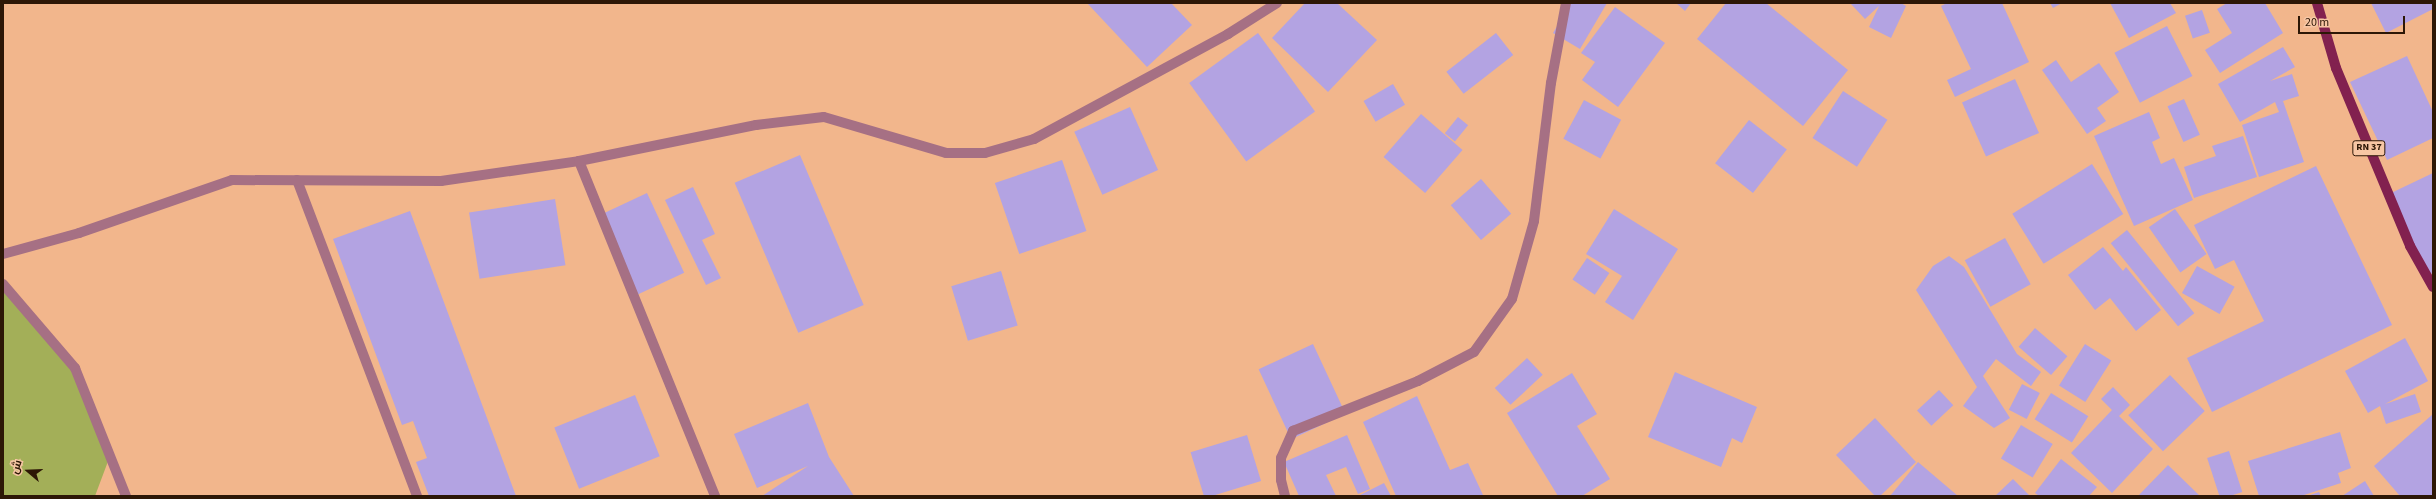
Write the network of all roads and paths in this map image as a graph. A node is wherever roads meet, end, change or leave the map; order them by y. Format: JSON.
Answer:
{"nodes":[{"id":1,"x":1277,"y":3,"type":"edge"},
{"id":2,"x":1566,"y":3,"type":"edge"},
{"id":3,"x":2317,"y":3,"type":"edge"},
{"id":4,"x":579,"y":161,"type":"junction"},
{"id":5,"x":298,"y":180,"type":"junction"},
{"id":6,"x":3,"y":254,"type":"edge"},
{"id":7,"x":3,"y":284,"type":"edge"},
{"id":8,"x":2433,"y":288,"type":"edge"},
{"id":9,"x":126,"y":496,"type":"edge"},
{"id":10,"x":417,"y":496,"type":"edge"},
{"id":11,"x":715,"y":496,"type":"edge"},
{"id":12,"x":1285,"y":496,"type":"edge"}],
"edges":[{"from":1,"to":4,"type":"street"},
{"from":2,"to":12,"type":"street"},
{"from":3,"to":8,"type":"main road","number":"RN 37"},
{"from":4,"to":5,"type":"street"},
{"from":4,"to":11,"type":"street"},
{"from":5,"to":6,"type":"street"},
{"from":5,"to":10,"type":"street"},
{"from":7,"to":9,"type":"street"}]}
